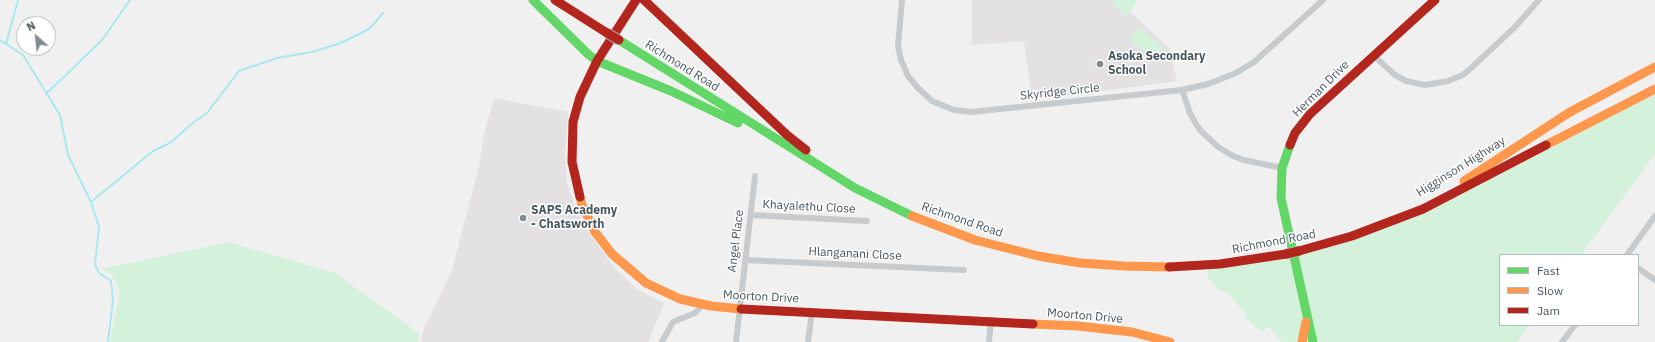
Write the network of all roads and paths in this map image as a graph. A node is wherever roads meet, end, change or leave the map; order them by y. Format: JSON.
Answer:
{"nodes":[{"id":1,"x":533,"y":0,"type":"edge"},
{"id":2,"x":555,"y":0,"type":"edge"},
{"id":3,"x":636,"y":0,"type":"edge"},
{"id":4,"x":644,"y":0,"type":"edge"},
{"id":5,"x":902,"y":0,"type":"edge"},
{"id":6,"x":1323,"y":0,"type":"edge"},
{"id":7,"x":1435,"y":0,"type":"edge"},
{"id":8,"x":1539,"y":0,"type":"edge"},
{"id":9,"x":1373,"y":55,"type":"junction"},
{"id":10,"x":597,"y":62,"type":"junction"},
{"id":11,"x":1655,"y":66,"type":"edge"},
{"id":12,"x":1655,"y":89,"type":"edge"},
{"id":13,"x":1182,"y":90,"type":"junction"},
{"id":14,"x":798,"y":152,"type":"junction"},
{"id":15,"x":1282,"y":168,"type":"junction"},
{"id":16,"x":755,"y":176,"type":"dead end"},
{"id":17,"x":876,"y":199,"type":"junction"},
{"id":18,"x":1412,"y":212,"type":"junction"},
{"id":19,"x":751,"y":215,"type":"junction"},
{"id":20,"x":1655,"y":216,"type":"edge"},
{"id":21,"x":867,"y":221,"type":"dead end"},
{"id":22,"x":1628,"y":254,"type":"edge"},
{"id":23,"x":745,"y":260,"type":"junction"},
{"id":24,"x":1639,"y":269,"type":"edge"},
{"id":25,"x":964,"y":270,"type":"dead end"},
{"id":26,"x":1655,"y":280,"type":"edge"},
{"id":27,"x":703,"y":304,"type":"junction"},
{"id":28,"x":740,"y":309,"type":"junction"},
{"id":29,"x":812,"y":312,"type":"junction"},
{"id":30,"x":1307,"y":319,"type":"junction"},
{"id":31,"x":991,"y":320,"type":"junction"},
{"id":32,"x":1574,"y":326,"type":"edge"},
{"id":33,"x":662,"y":342,"type":"edge"},
{"id":34,"x":736,"y":342,"type":"edge"},
{"id":35,"x":808,"y":342,"type":"edge"},
{"id":36,"x":989,"y":342,"type":"edge"},
{"id":37,"x":1170,"y":342,"type":"edge"},
{"id":38,"x":1302,"y":342,"type":"edge"},
{"id":39,"x":1313,"y":342,"type":"edge"},
{"id":40,"x":1562,"y":342,"type":"edge"}],
"edges":[{"from":1,"to":10,"type":"main road"},
{"from":2,"to":14,"type":"main road","name":"Richmond Road","bridge":true},
{"from":3,"to":10,"type":"main road","name":"Moorton Drive"},
{"from":4,"to":17,"type":"main road"},
{"from":5,"to":13,"type":"street","name":"Skyridge Circle"},
{"from":6,"to":13,"type":"street","name":"Skyridge Circle"},
{"from":7,"to":9,"type":"main road","name":"Herman Drive"},
{"from":8,"to":9,"type":"street"},
{"from":9,"to":15,"type":"main road","name":"Herman Drive"},
{"from":10,"to":14,"type":"main road"},
{"from":10,"to":27,"type":"main road","name":"Moorton Drive"},
{"from":11,"to":18,"type":"main road","name":"Higginson Highway"},
{"from":12,"to":18,"type":"main road","name":"Higginson Highway"},
{"from":13,"to":15,"type":"street"},
{"from":14,"to":17,"type":"main road","name":"Richmond Road"},
{"from":15,"to":30,"type":"main road","name":"Herman Drive"},
{"from":16,"to":19,"type":"street","name":"Angel Place"},
{"from":17,"to":18,"type":"main road","name":"Richmond Road","bridge":true},
{"from":19,"to":21,"type":"street","name":"Khayalethu Close"},
{"from":19,"to":23,"type":"street","name":"Angel Place"},
{"from":20,"to":22,"type":"street"},
{"from":23,"to":25,"type":"street","name":"Hlanganani Close"},
{"from":23,"to":28,"type":"street","name":"Angel Place"},
{"from":24,"to":26,"type":"street"},
{"from":27,"to":28,"type":"main road","name":"Moorton Drive"},
{"from":27,"to":33,"type":"street"},
{"from":28,"to":29,"type":"main road","name":"Moorton Drive"},
{"from":28,"to":34,"type":"street","name":"Angel Place"},
{"from":29,"to":31,"type":"main road","name":"Moorton Drive"},
{"from":29,"to":35,"type":"street"},
{"from":30,"to":38,"type":"main road","name":"Herman Drive"},
{"from":30,"to":39,"type":"main road","name":"Herman Drive"},
{"from":31,"to":36,"type":"street"},
{"from":31,"to":37,"type":"main road","name":"Moorton Drive"},
{"from":32,"to":40,"type":"street"}]}
